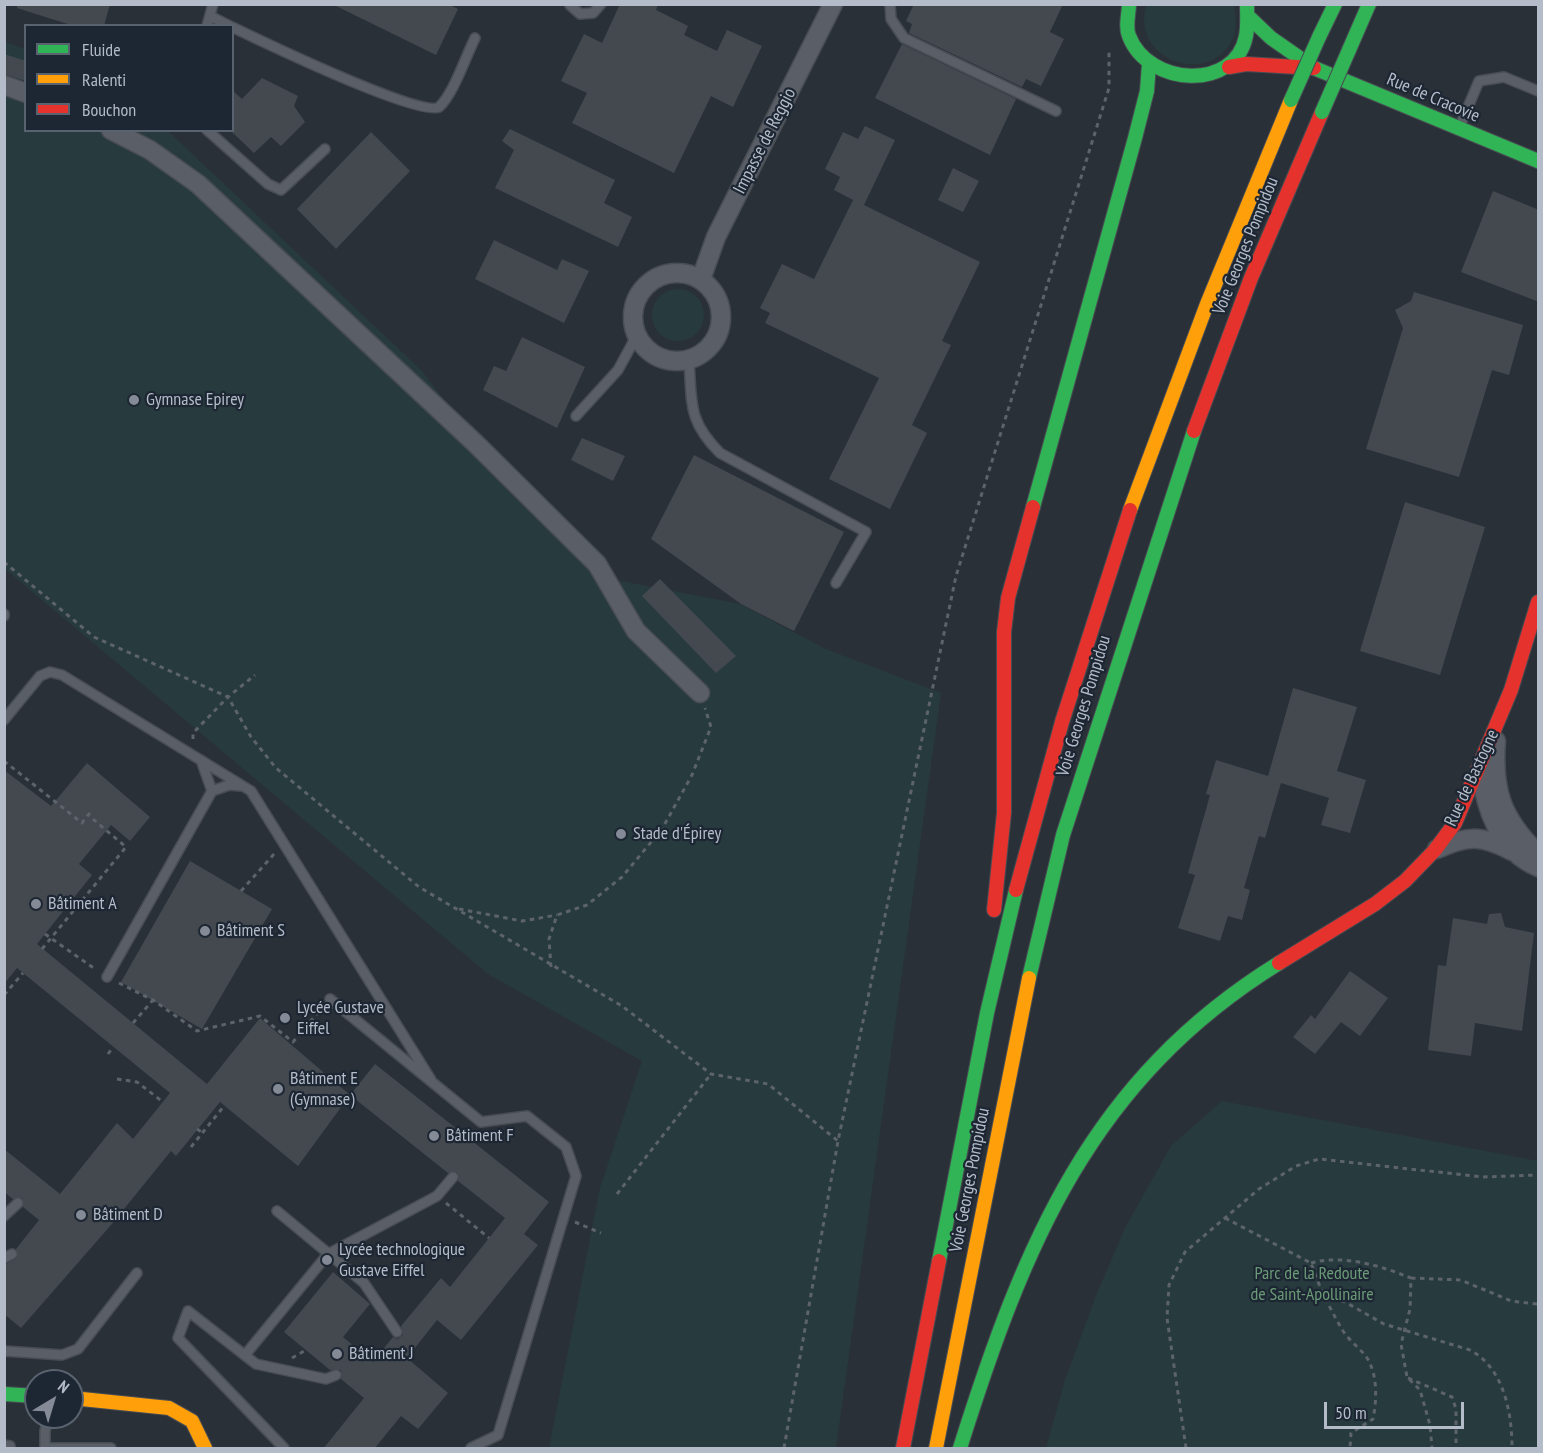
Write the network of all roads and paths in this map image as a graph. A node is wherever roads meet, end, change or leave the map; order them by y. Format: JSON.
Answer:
{"nodes":[{"id":1,"x":213,"y":4,"type":"edge"},
{"id":2,"x":602,"y":4,"type":"edge"},
{"id":3,"x":833,"y":4,"type":"edge"},
{"id":4,"x":890,"y":4,"type":"edge"},
{"id":5,"x":1130,"y":4,"type":"edge"},
{"id":6,"x":1335,"y":4,"type":"edge"},
{"id":7,"x":1369,"y":4,"type":"edge"},
{"id":8,"x":570,"y":5,"type":"edge"},
{"id":9,"x":1116,"y":10,"type":"dead end"},
{"id":10,"x":1249,"y":11,"type":"edge"},
{"id":11,"x":208,"y":21,"type":"edge"},
{"id":12,"x":1127,"y":26,"type":"junction"},
{"id":13,"x":234,"y":27,"type":"edge"},
{"id":14,"x":475,"y":38,"type":"dead end"},
{"id":15,"x":1109,"y":48,"type":"dead end"},
{"id":16,"x":1149,"y":64,"type":"junction"},
{"id":17,"x":1229,"y":67,"type":"junction"},
{"id":18,"x":1314,"y":68,"type":"junction"},
{"id":19,"x":4,"y":85,"type":"edge"},
{"id":20,"x":1539,"y":91,"type":"edge"},
{"id":21,"x":24,"y":92,"type":"edge"},
{"id":22,"x":1056,"y":111,"type":"dead end"},
{"id":23,"x":1459,"y":128,"type":"junction"},
{"id":24,"x":115,"y":132,"type":"edge"},
{"id":25,"x":209,"y":132,"type":"edge"},
{"id":26,"x":325,"y":149,"type":"dead end"},
{"id":27,"x":1539,"y":161,"type":"edge"},
{"id":28,"x":701,"y":279,"type":"junction"},
{"id":29,"x":637,"y":335,"type":"junction"},
{"id":30,"x":689,"y":361,"type":"junction"},
{"id":31,"x":576,"y":416,"type":"dead end"},
{"id":32,"x":4,"y":562,"type":"edge"},
{"id":33,"x":836,"y":583,"type":"dead end"},
{"id":34,"x":1539,"y":602,"type":"edge"},
{"id":35,"x":255,"y":675,"type":"dead end"},
{"id":36,"x":1511,"y":690,"type":"junction"},
{"id":37,"x":700,"y":693,"type":"joint"},
{"id":38,"x":228,"y":698,"type":"junction"},
{"id":39,"x":4,"y":720,"type":"edge"},
{"id":40,"x":201,"y":760,"type":"junction"},
{"id":41,"x":4,"y":761,"type":"edge"},
{"id":42,"x":1480,"y":765,"type":"junction"},
{"id":43,"x":243,"y":786,"type":"junction"},
{"id":44,"x":212,"y":791,"type":"junction"},
{"id":45,"x":93,"y":810,"type":"dead end"},
{"id":46,"x":88,"y":815,"type":"junction"},
{"id":47,"x":284,"y":843,"type":"junction"},
{"id":48,"x":1435,"y":850,"type":"junction"},
{"id":49,"x":1515,"y":853,"type":"junction"},
{"id":50,"x":1539,"y":854,"type":"edge"},
{"id":51,"x":1539,"y":867,"type":"edge"},
{"id":52,"x":241,"y":891,"type":"dead end"},
{"id":53,"x":1375,"y":904,"type":"junction"},
{"id":54,"x":456,"y":908,"type":"junction"},
{"id":55,"x":557,"y":915,"type":"junction"},
{"id":56,"x":45,"y":934,"type":"dead end"},
{"id":57,"x":51,"y":938,"type":"junction"},
{"id":58,"x":42,"y":949,"type":"dead end"},
{"id":59,"x":551,"y":967,"type":"junction"},
{"id":60,"x":23,"y":973,"type":"dead end"},
{"id":61,"x":107,"y":977,"type":"junction"},
{"id":62,"x":4,"y":995,"type":"edge"},
{"id":63,"x":330,"y":999,"type":"joint"},
{"id":64,"x":153,"y":1000,"type":"junction"},
{"id":65,"x":133,"y":1023,"type":"dead end"},
{"id":66,"x":982,"y":1037,"type":"junction"},
{"id":67,"x":113,"y":1047,"type":"dead end"},
{"id":68,"x":108,"y":1054,"type":"dead end"},
{"id":69,"x":711,"y":1074,"type":"junction"},
{"id":70,"x":117,"y":1079,"type":"dead end"},
{"id":71,"x":431,"y":1080,"type":"junction"},
{"id":72,"x":163,"y":1102,"type":"dead end"},
{"id":73,"x":224,"y":1106,"type":"dead end"},
{"id":74,"x":197,"y":1129,"type":"dead end"},
{"id":75,"x":203,"y":1132,"type":"junction"},
{"id":76,"x":838,"y":1141,"type":"junction"},
{"id":77,"x":191,"y":1147,"type":"dead end"},
{"id":78,"x":1539,"y":1175,"type":"edge"},
{"id":79,"x":453,"y":1177,"type":"dead end"},
{"id":80,"x":617,"y":1194,"type":"dead end"},
{"id":81,"x":437,"y":1196,"type":"junction"},
{"id":82,"x":18,"y":1203,"type":"dead end"},
{"id":83,"x":277,"y":1211,"type":"dead end"},
{"id":84,"x":4,"y":1216,"type":"edge"},
{"id":85,"x":565,"y":1218,"type":"junction"},
{"id":86,"x":1225,"y":1218,"type":"junction"},
{"id":87,"x":601,"y":1233,"type":"dead end"},
{"id":88,"x":489,"y":1238,"type":"dead end"},
{"id":89,"x":328,"y":1254,"type":"junction"},
{"id":90,"x":1311,"y":1263,"type":"junction"},
{"id":91,"x":137,"y":1273,"type":"dead end"},
{"id":92,"x":1411,"y":1278,"type":"junction"},
{"id":93,"x":1322,"y":1294,"type":"junction"},
{"id":94,"x":1539,"y":1304,"type":"edge"},
{"id":95,"x":1405,"y":1331,"type":"junction"},
{"id":96,"x":397,"y":1332,"type":"dead end"},
{"id":97,"x":4,"y":1351,"type":"edge"},
{"id":98,"x":245,"y":1355,"type":"junction"},
{"id":99,"x":336,"y":1375,"type":"dead end"},
{"id":100,"x":1407,"y":1377,"type":"junction"},
{"id":101,"x":4,"y":1394,"type":"edge"},
{"id":102,"x":24,"y":1395,"type":"edge"},
{"id":103,"x":84,"y":1399,"type":"edge"},
{"id":104,"x":46,"y":1429,"type":"edge"},
{"id":105,"x":111,"y":1449,"type":"edge"},
{"id":106,"x":205,"y":1449,"type":"edge"},
{"id":107,"x":284,"y":1449,"type":"edge"},
{"id":108,"x":471,"y":1449,"type":"edge"},
{"id":109,"x":784,"y":1449,"type":"edge"},
{"id":110,"x":903,"y":1449,"type":"edge"},
{"id":111,"x":936,"y":1449,"type":"edge"},
{"id":112,"x":960,"y":1449,"type":"edge"},
{"id":113,"x":1185,"y":1449,"type":"edge"},
{"id":114,"x":1350,"y":1449,"type":"edge"},
{"id":115,"x":1432,"y":1449,"type":"edge"},
{"id":116,"x":1456,"y":1449,"type":"edge"},
{"id":117,"x":1512,"y":1449,"type":"edge"}],
"edges":[{"from":1,"to":11,"type":"lane"},
{"from":2,"to":8,"type":"lane"},
{"from":3,"to":28,"type":"street","name":"Impasse de Reggio"},
{"from":4,"to":22,"type":"lane"},
{"from":5,"to":12,"type":"main road"},
{"from":6,"to":66,"type":"main road","name":"Voie Georges Pompidou","bridge":true},
{"from":7,"to":111,"type":"main road","name":"Voie Georges Pompidou","bridge":true},
{"from":9,"to":12,"type":"main road"},
{"from":10,"to":17,"type":"main road"},
{"from":10,"to":18,"type":"main road","name":"Rue de Cracovie"},
{"from":12,"to":16,"type":"main road"},
{"from":13,"to":14,"type":"lane"},
{"from":15,"to":76,"type":"path"},
{"from":16,"to":17,"type":"main road","name":"Rue de Cracovie"},
{"from":16,"to":66,"type":"main road"},
{"from":17,"to":18,"type":"main road","name":"Rue de Cracovie"},
{"from":18,"to":23,"type":"main road","name":"Rue de Cracovie"},
{"from":19,"to":21,"type":"street"},
{"from":20,"to":23,"type":"lane"},
{"from":23,"to":27,"type":"main road","name":"Rue de Cracovie"},
{"from":24,"to":37,"type":"street"},
{"from":25,"to":26,"type":"lane"},
{"from":28,"to":29,"type":"street"},
{"from":28,"to":30,"type":"street"},
{"from":29,"to":30,"type":"street"},
{"from":29,"to":31,"type":"lane"},
{"from":30,"to":33,"type":"lane"},
{"from":32,"to":38,"type":"path"},
{"from":34,"to":36,"type":"main road","name":"Rue de Bastogne"},
{"from":35,"to":38,"type":"path"},
{"from":36,"to":42,"type":"main road","name":"Rue de Bastogne"},
{"from":36,"to":50,"type":"street"},
{"from":36,"to":53,"type":"street","name":"Rue de Bastogne"},
{"from":37,"to":55,"type":"path"},
{"from":38,"to":40,"type":"path"},
{"from":38,"to":54,"type":"path"},
{"from":39,"to":40,"type":"lane"},
{"from":40,"to":43,"type":"lane"},
{"from":40,"to":44,"type":"lane"},
{"from":41,"to":46,"type":"path"},
{"from":42,"to":48,"type":"main road","name":"Rue de Bastogne"},
{"from":42,"to":49,"type":"street"},
{"from":43,"to":44,"type":"lane"},
{"from":43,"to":47,"type":"lane"},
{"from":44,"to":61,"type":"lane"},
{"from":45,"to":46,"type":"path"},
{"from":46,"to":57,"type":"path"},
{"from":47,"to":52,"type":"path"},
{"from":47,"to":71,"type":"lane"},
{"from":48,"to":49,"type":"street"},
{"from":48,"to":53,"type":"main road","name":"Rue de Bastogne"},
{"from":49,"to":51,"type":"street"},
{"from":53,"to":112,"type":"main road"},
{"from":54,"to":55,"type":"path"},
{"from":54,"to":59,"type":"path"},
{"from":55,"to":59,"type":"path"},
{"from":56,"to":57,"type":"path"},
{"from":57,"to":58,"type":"path"},
{"from":57,"to":61,"type":"path"},
{"from":59,"to":69,"type":"path"},
{"from":60,"to":62,"type":"path"},
{"from":61,"to":64,"type":"path"},
{"from":63,"to":64,"type":"path"},
{"from":63,"to":71,"type":"lane"},
{"from":64,"to":65,"type":"path"},
{"from":66,"to":110,"type":"main road","name":"Voie Georges Pompidou"},
{"from":67,"to":68,"type":"path"},
{"from":69,"to":76,"type":"path"},
{"from":69,"to":80,"type":"path"},
{"from":70,"to":72,"type":"path"},
{"from":71,"to":85,"type":"lane"},
{"from":73,"to":75,"type":"path"},
{"from":74,"to":75,"type":"path"},
{"from":75,"to":77,"type":"path"},
{"from":76,"to":109,"type":"path"},
{"from":78,"to":86,"type":"path"},
{"from":79,"to":81,"type":"lane"},
{"from":81,"to":88,"type":"path"},
{"from":81,"to":89,"type":"lane"},
{"from":82,"to":84,"type":"lane"},
{"from":83,"to":89,"type":"lane"},
{"from":85,"to":87,"type":"path"},
{"from":85,"to":108,"type":"lane"},
{"from":86,"to":90,"type":"path"},
{"from":86,"to":113,"type":"path"},
{"from":89,"to":96,"type":"lane"},
{"from":89,"to":98,"type":"lane"},
{"from":90,"to":92,"type":"path"},
{"from":90,"to":93,"type":"path"},
{"from":91,"to":97,"type":"lane"},
{"from":92,"to":94,"type":"path"},
{"from":92,"to":95,"type":"path"},
{"from":93,"to":95,"type":"path"},
{"from":93,"to":114,"type":"path"},
{"from":95,"to":100,"type":"path"},
{"from":95,"to":117,"type":"path"},
{"from":98,"to":99,"type":"lane"},
{"from":98,"to":107,"type":"lane"},
{"from":100,"to":115,"type":"path"},
{"from":100,"to":116,"type":"path"},
{"from":101,"to":102,"type":"main road"},
{"from":103,"to":106,"type":"main road"},
{"from":104,"to":105,"type":"lane"}]}
